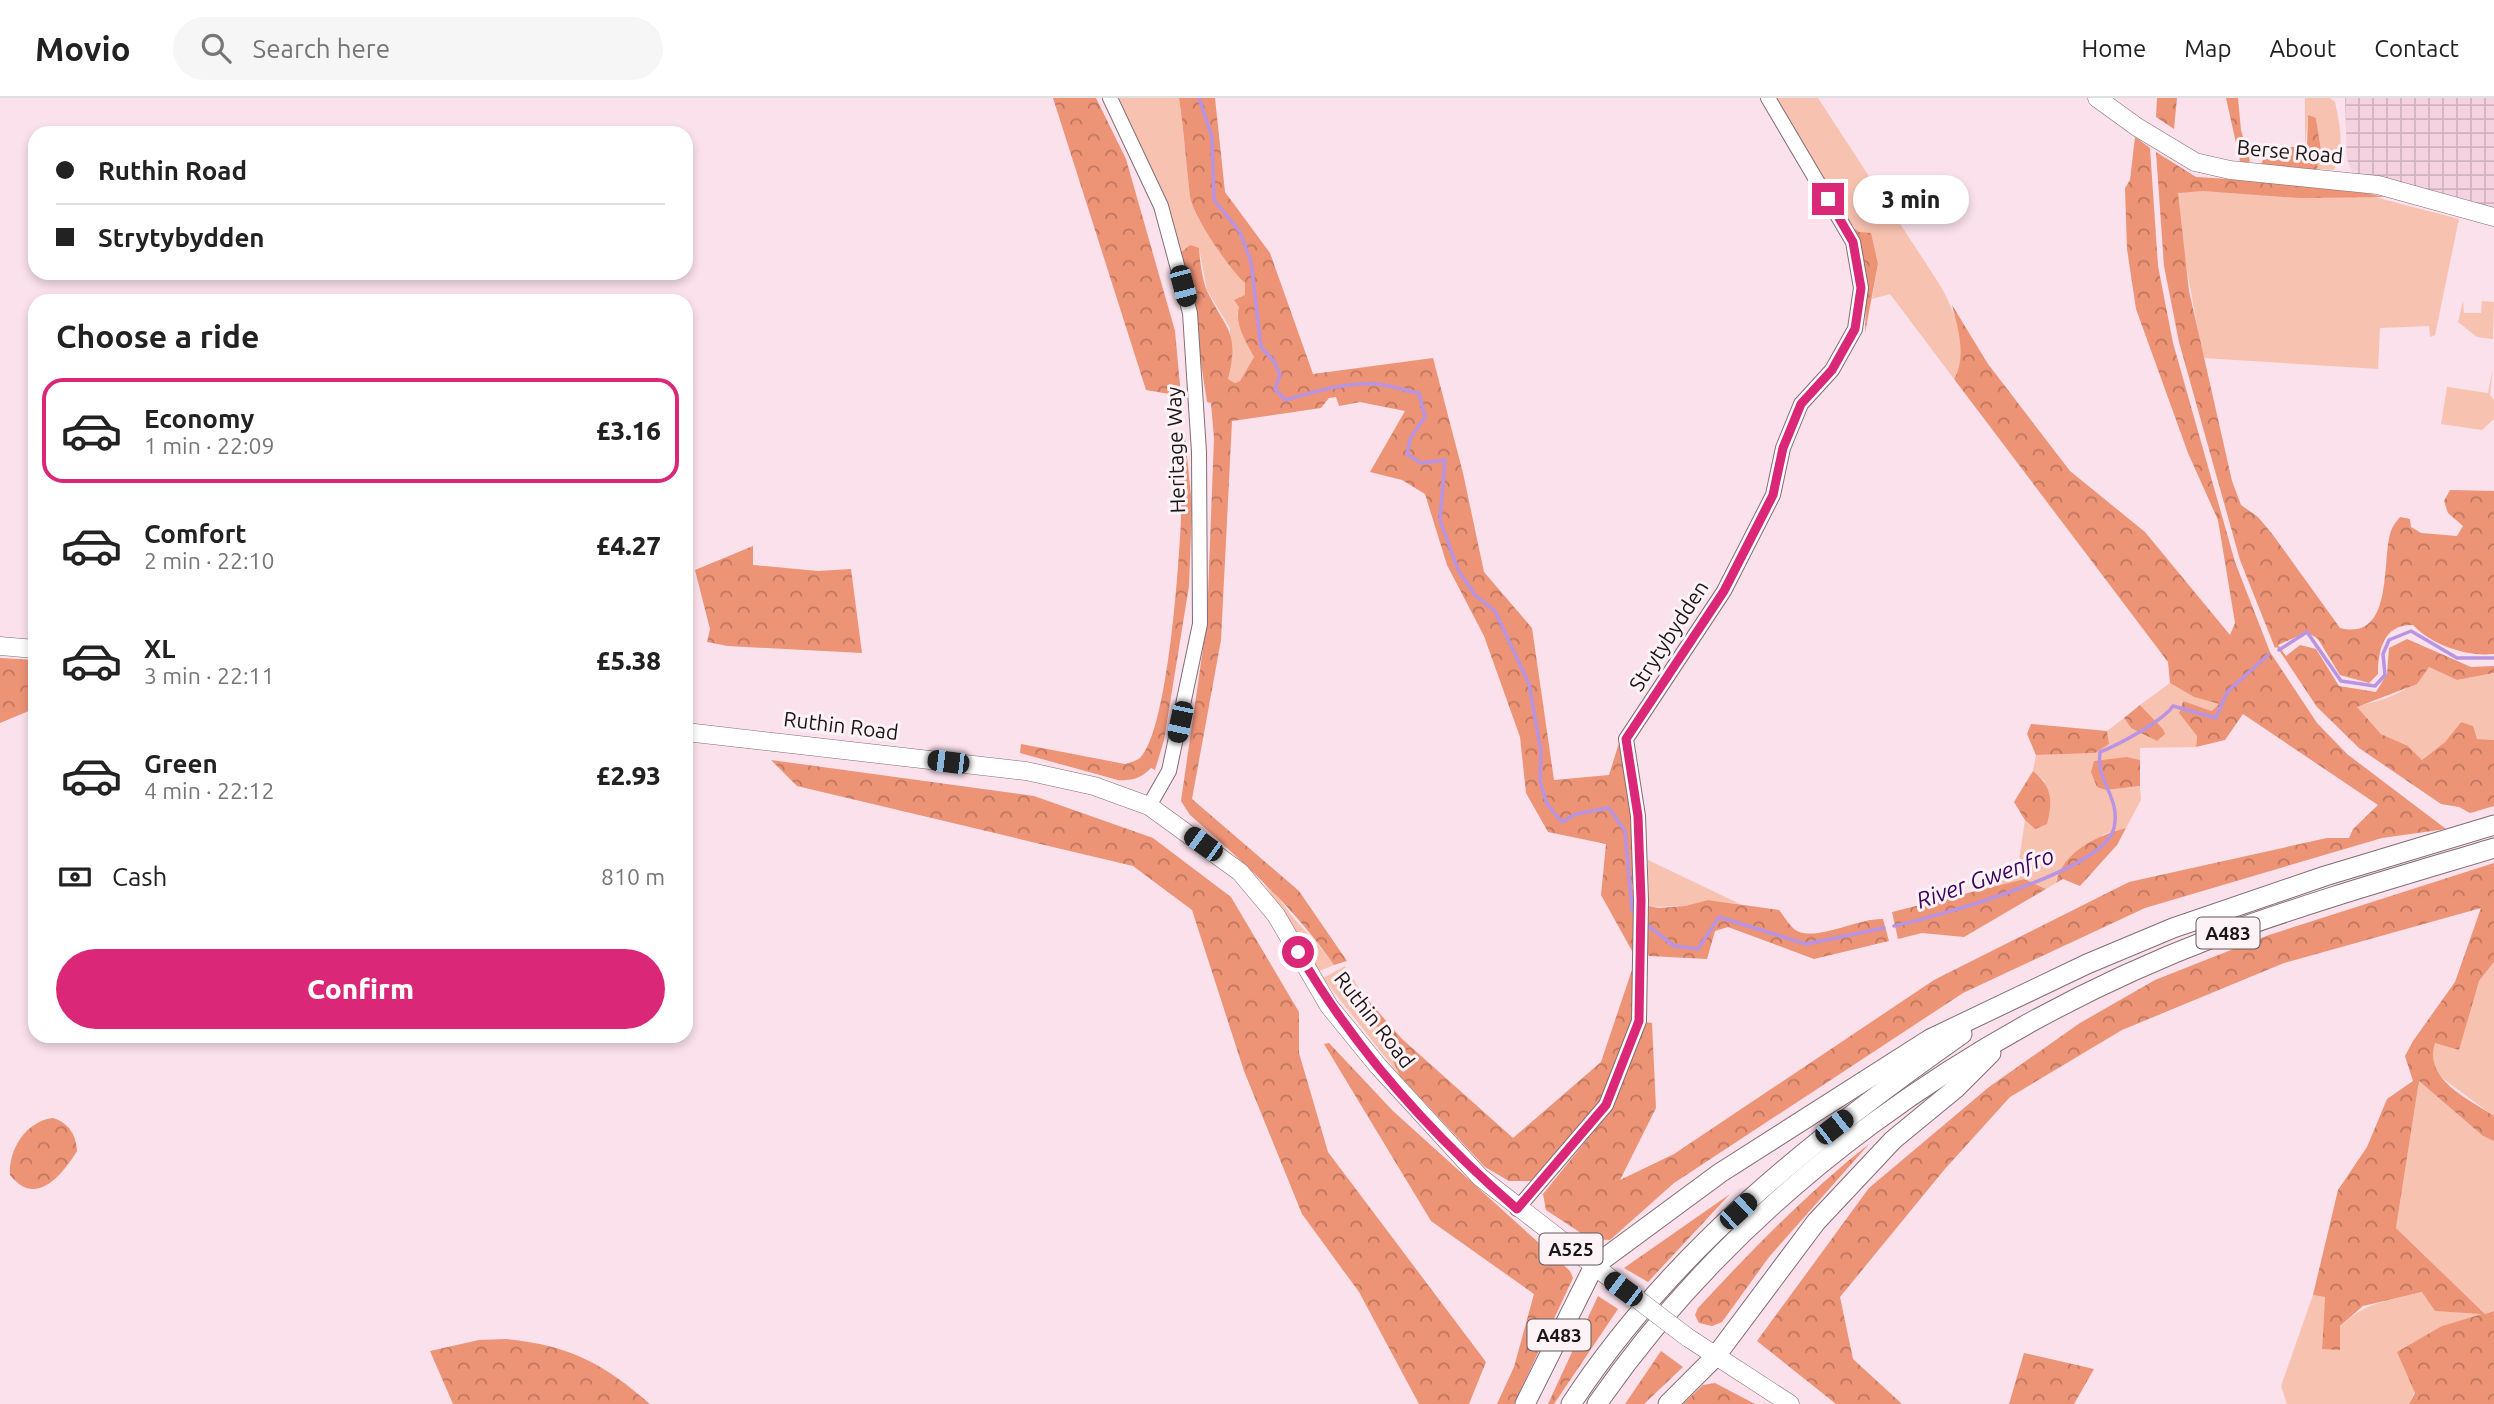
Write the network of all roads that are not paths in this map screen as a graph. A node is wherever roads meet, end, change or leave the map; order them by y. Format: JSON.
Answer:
{"nodes":[{"id":1,"x":1111,"y":98,"type":"edge"},
{"id":2,"x":1768,"y":98,"type":"edge"},
{"id":3,"x":2097,"y":98,"type":"edge"},
{"id":4,"x":2494,"y":218,"type":"edge"},
{"id":5,"x":0,"y":646,"type":"edge"},
{"id":6,"x":28,"y":648,"type":"edge"},
{"id":7,"x":693,"y":733,"type":"edge"},
{"id":8,"x":1149,"y":806,"type":"junction"},
{"id":9,"x":2494,"y":825,"type":"edge"},
{"id":10,"x":2494,"y":848,"type":"edge"},
{"id":11,"x":2000,"y":1007,"type":"junction"},
{"id":12,"x":2010,"y":1035,"type":"junction"},
{"id":13,"x":1517,"y":1209,"type":"junction"},
{"id":14,"x":1594,"y":1266,"type":"junction"},
{"id":15,"x":1715,"y":1357,"type":"junction"},
{"id":16,"x":1525,"y":1404,"type":"edge"},
{"id":17,"x":1571,"y":1404,"type":"edge"},
{"id":18,"x":1597,"y":1404,"type":"edge"},
{"id":19,"x":1668,"y":1404,"type":"edge"},
{"id":20,"x":1790,"y":1404,"type":"edge"}],
"edges":[{"from":1,"to":8,"type":"street","name":"Heritage Way"},
{"from":2,"to":13,"type":"street","name":"Strytybydden"},
{"from":3,"to":4,"type":"main road","name":"Berse Road"},
{"from":5,"to":6,"type":"main road"},
{"from":7,"to":8,"type":"main road","name":"Ruthin Road","number":"A525"},
{"from":8,"to":13,"type":"main road","name":"Ruthin Road","number":"A525"},
{"from":9,"to":11,"type":"highway","number":"A483"},
{"from":10,"to":12,"type":"highway","number":"A483"},
{"from":11,"to":14,"type":"highway"},
{"from":11,"to":17,"type":"highway","number":"A483"},
{"from":12,"to":15,"type":"highway","number":"A483"},
{"from":12,"to":18,"type":"highway","number":"A483"},
{"from":13,"to":14,"type":"main road","name":"Ruthin Road","number":"A525"},
{"from":14,"to":15,"type":"main road","name":"Ruthin Road","number":"A525","bridge":true},
{"from":14,"to":16,"type":"highway","number":"A483"},
{"from":15,"to":19,"type":"highway","number":"A483"},
{"from":15,"to":20,"type":"main road","name":"Ruthin Road","number":"A525"}]}
